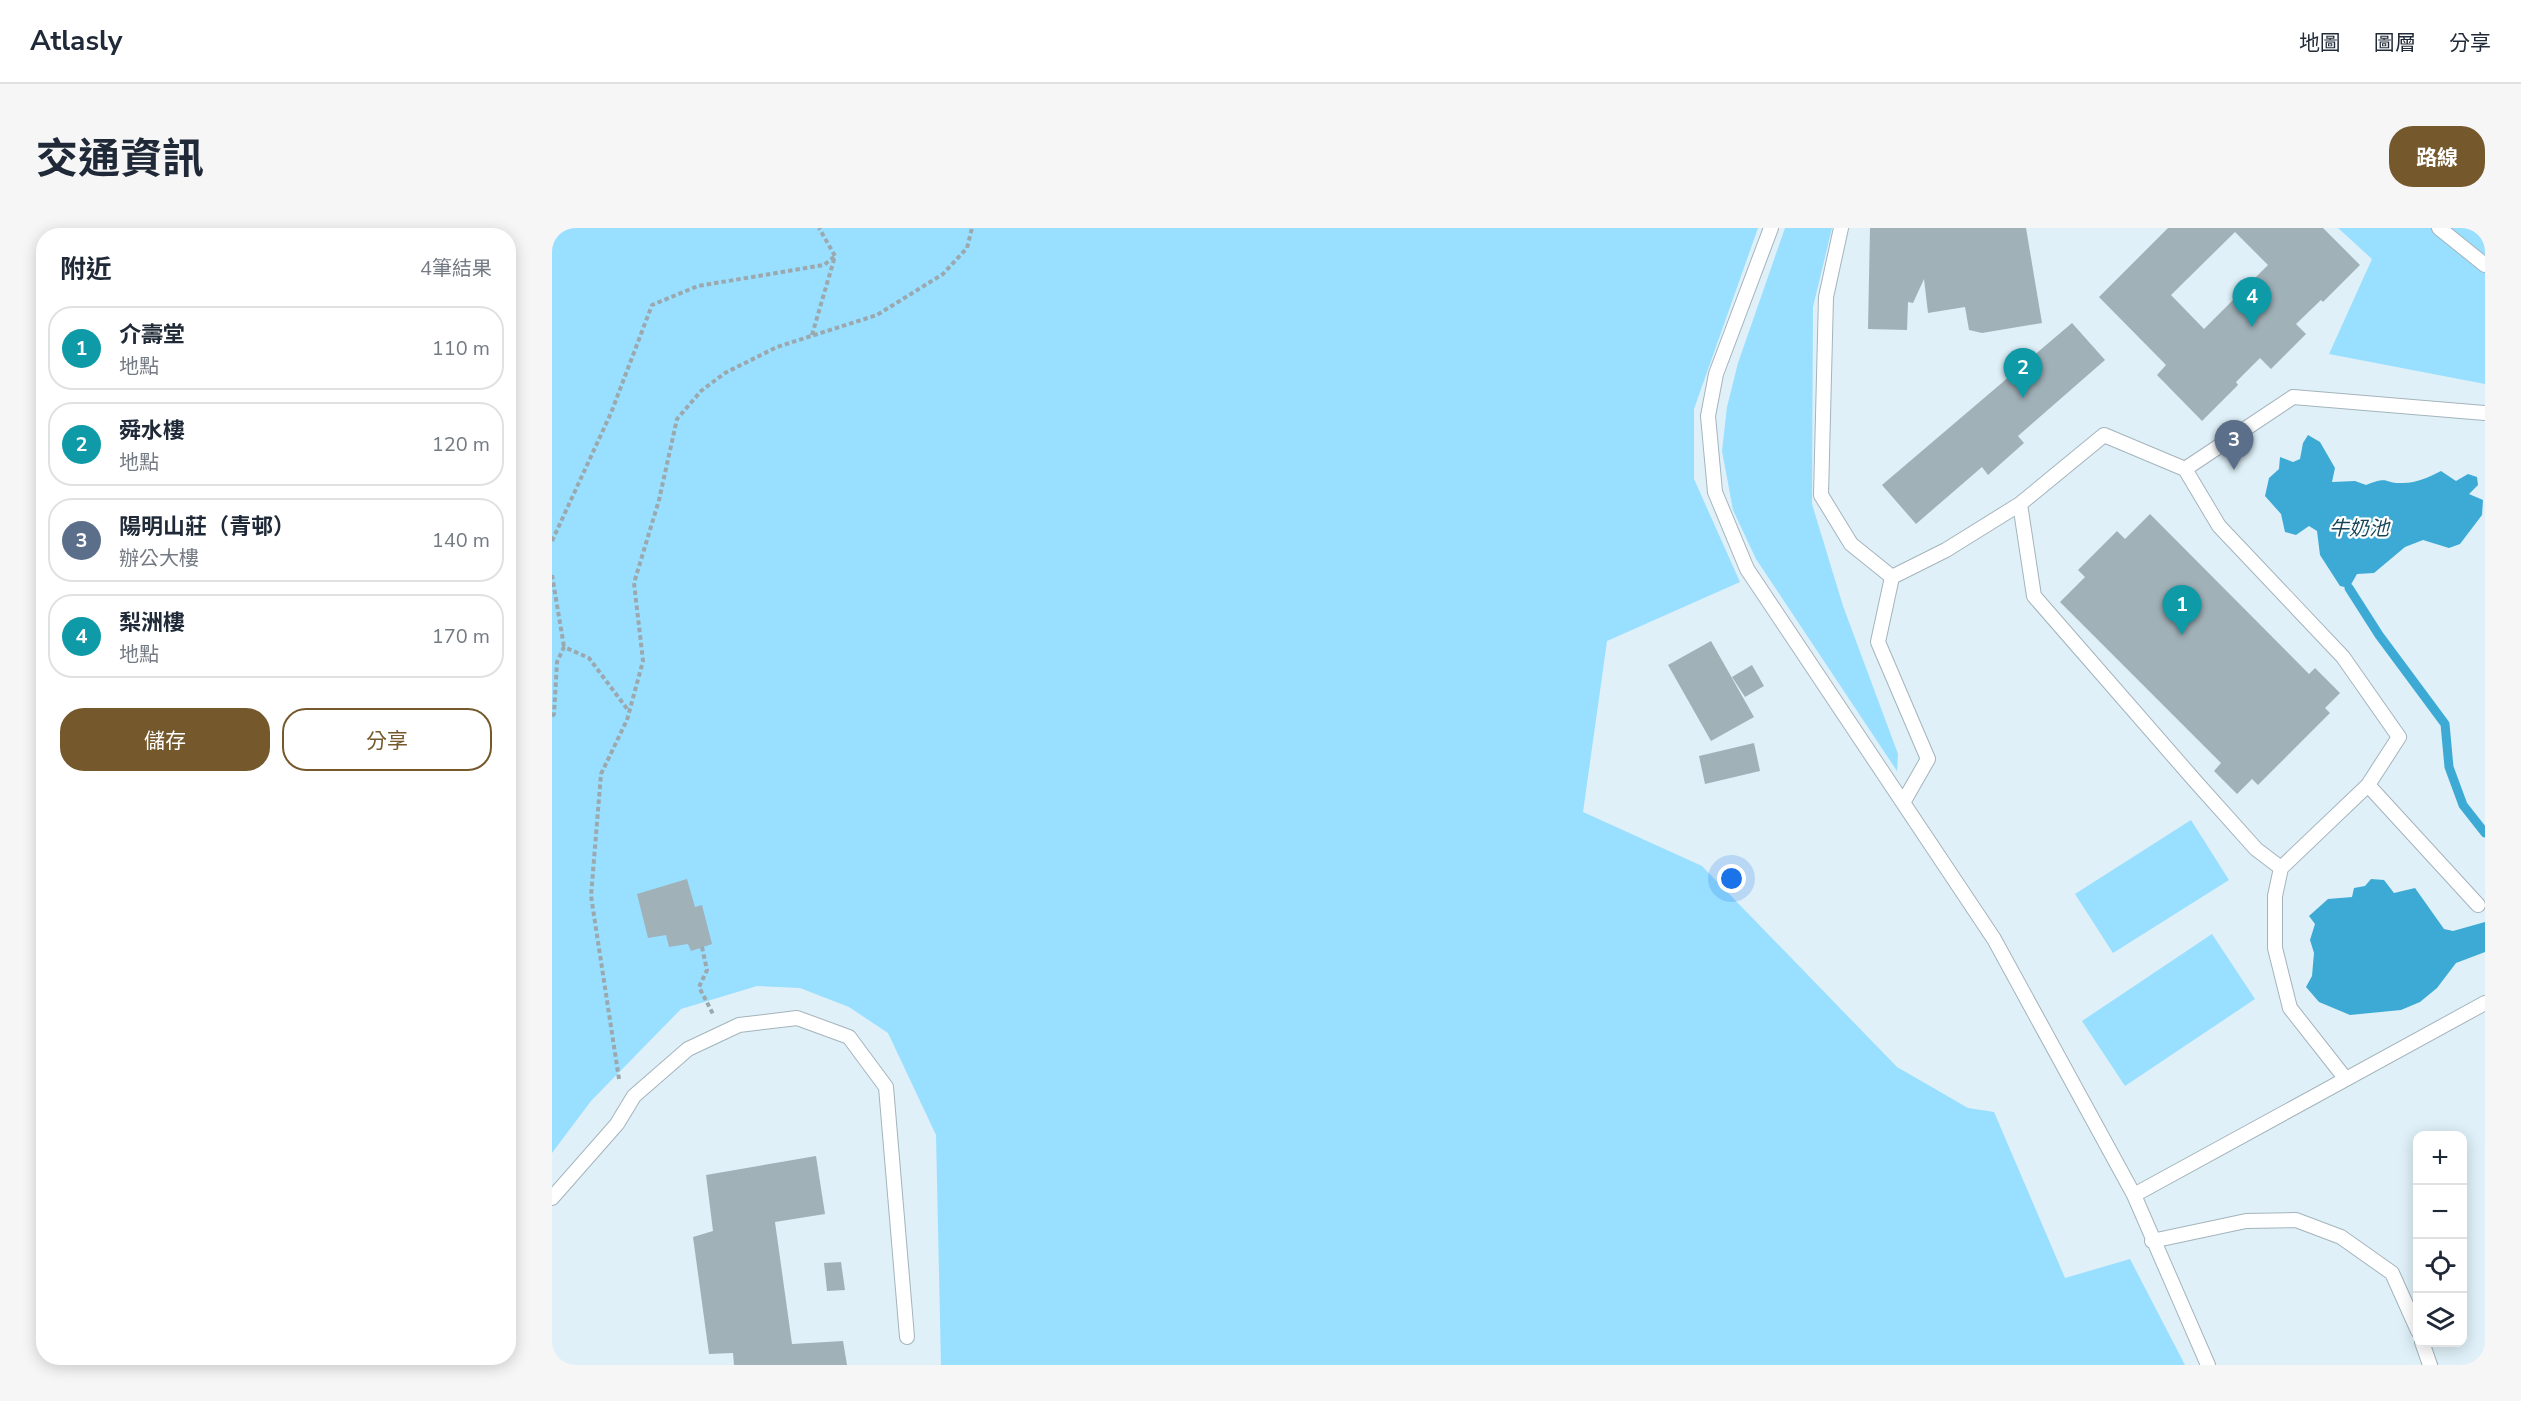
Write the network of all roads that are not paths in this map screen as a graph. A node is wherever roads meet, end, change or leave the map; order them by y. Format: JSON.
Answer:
{"nodes":[{"id":1,"x":1771,"y":228,"type":"edge"},
{"id":2,"x":1841,"y":228,"type":"edge"},
{"id":3,"x":2439,"y":228,"type":"edge"},
{"id":4,"x":2485,"y":265,"type":"edge"},
{"id":5,"x":2485,"y":413,"type":"edge"},
{"id":6,"x":2185,"y":469,"type":"junction"},
{"id":7,"x":2020,"y":504,"type":"junction"},
{"id":8,"x":1892,"y":577,"type":"junction"},
{"id":9,"x":2368,"y":785,"type":"junction"},
{"id":10,"x":1904,"y":801,"type":"junction"},
{"id":11,"x":2281,"y":868,"type":"junction"},
{"id":12,"x":2478,"y":905,"type":"dead end"},
{"id":13,"x":2485,"y":1003,"type":"edge"},
{"id":14,"x":2345,"y":1078,"type":"junction"},
{"id":15,"x":2134,"y":1195,"type":"junction"},
{"id":16,"x":552,"y":1198,"type":"edge"},
{"id":17,"x":2152,"y":1241,"type":"junction"},
{"id":18,"x":2413,"y":1320,"type":"edge"},
{"id":19,"x":907,"y":1338,"type":"dead end"},
{"id":20,"x":2424,"y":1347,"type":"edge"},
{"id":21,"x":2208,"y":1365,"type":"edge"},
{"id":22,"x":2430,"y":1365,"type":"edge"}],
"edges":[{"from":1,"to":10,"type":"lane"},
{"from":2,"to":8,"type":"lane"},
{"from":3,"to":4,"type":"lane"},
{"from":5,"to":6,"type":"lane"},
{"from":6,"to":7,"type":"lane"},
{"from":6,"to":9,"type":"lane"},
{"from":7,"to":8,"type":"lane"},
{"from":7,"to":11,"type":"lane"},
{"from":8,"to":10,"type":"lane"},
{"from":9,"to":11,"type":"lane"},
{"from":9,"to":12,"type":"lane"},
{"from":10,"to":15,"type":"lane"},
{"from":11,"to":14,"type":"lane"},
{"from":13,"to":14,"type":"lane"},
{"from":14,"to":15,"type":"lane"},
{"from":15,"to":17,"type":"lane"},
{"from":16,"to":19,"type":"lane"},
{"from":17,"to":18,"type":"lane"},
{"from":17,"to":21,"type":"lane"},
{"from":20,"to":22,"type":"lane"}]}
